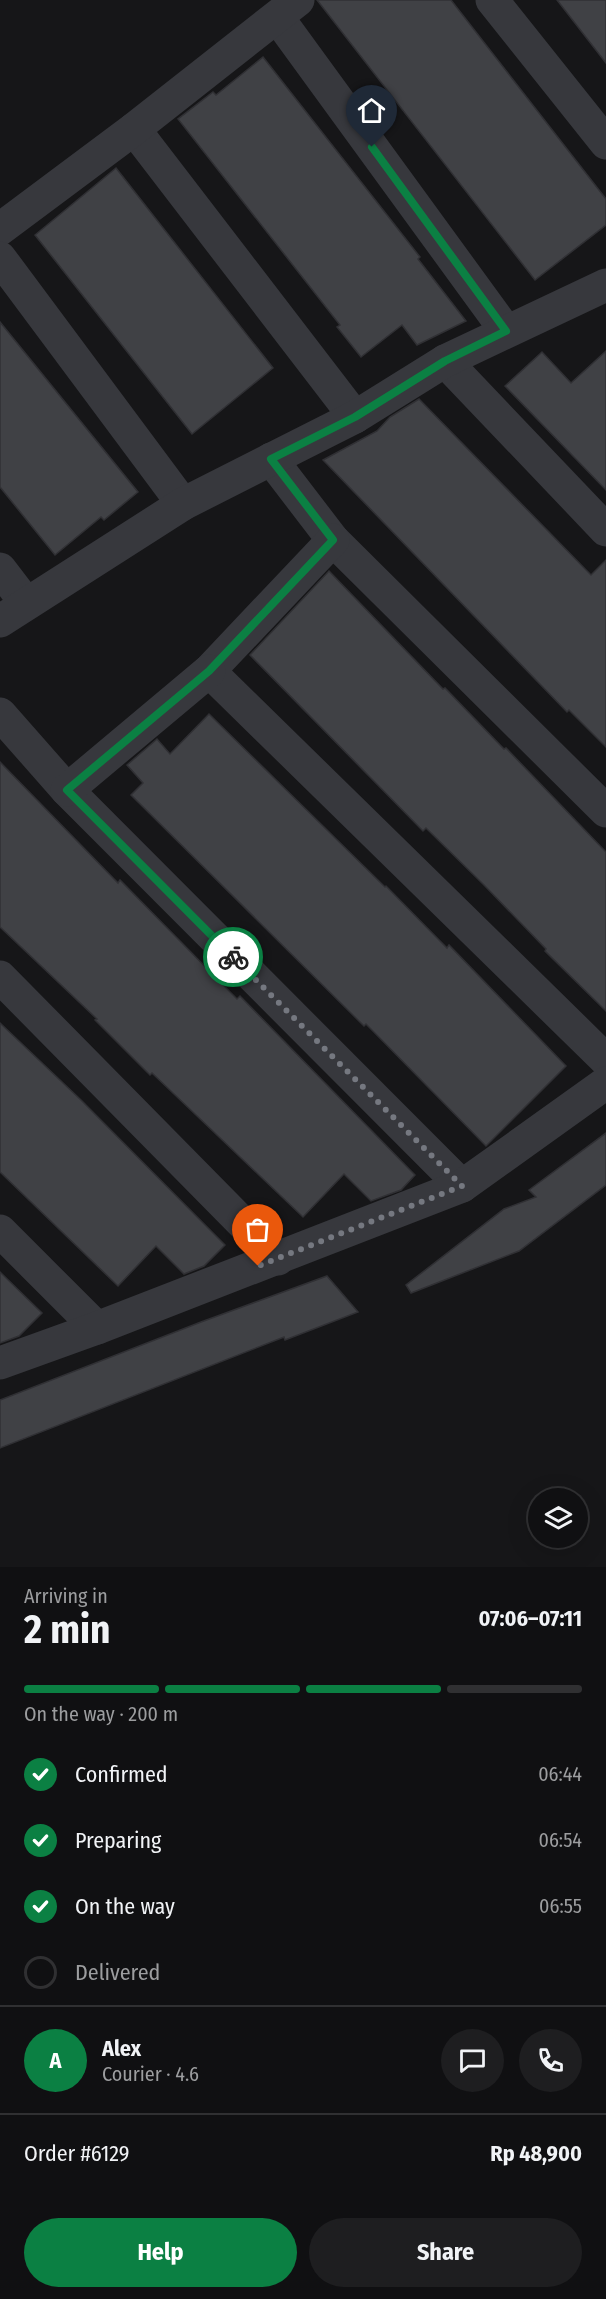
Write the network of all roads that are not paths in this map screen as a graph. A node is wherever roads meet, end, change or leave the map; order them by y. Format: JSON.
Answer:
{"nodes":[{"id":1,"x":492,"y":0,"type":"edge"},
{"id":2,"x":288,"y":9,"type":"edge"},
{"id":3,"x":134,"y":129,"type":"junction"},
{"id":4,"x":606,"y":143,"type":"edge"},
{"id":5,"x":0,"y":229,"type":"edge"},
{"id":6,"x":0,"y":258,"type":"edge"},
{"id":7,"x":606,"y":285,"type":"edge"},
{"id":8,"x":506,"y":331,"type":"junction"},
{"id":9,"x":445,"y":361,"type":"junction"},
{"id":10,"x":355,"y":417,"type":"junction"},
{"id":11,"x":271,"y":459,"type":"junction"},
{"id":12,"x":183,"y":504,"type":"junction"},
{"id":13,"x":606,"y":530,"type":"edge"},
{"id":14,"x":333,"y":540,"type":"junction"},
{"id":15,"x":0,"y":569,"type":"edge"},
{"id":16,"x":13,"y":612,"type":"edge"},
{"id":17,"x":209,"y":671,"type":"junction"},
{"id":18,"x":0,"y":714,"type":"edge"},
{"id":19,"x":67,"y":790,"type":"junction"},
{"id":20,"x":606,"y":811,"type":"edge"},
{"id":21,"x":0,"y":977,"type":"edge"},
{"id":22,"x":606,"y":1060,"type":"edge"},
{"id":23,"x":606,"y":1083,"type":"edge"},
{"id":24,"x":462,"y":1186,"type":"junction"},
{"id":25,"x":0,"y":1231,"type":"edge"},
{"id":26,"x":278,"y":1259,"type":"junction"},
{"id":27,"x":97,"y":1328,"type":"junction"},
{"id":28,"x":0,"y":1363,"type":"edge"}],
"edges":[{"from":1,"to":4,"type":"street"},
{"from":2,"to":3,"type":"street"},
{"from":2,"to":8,"type":"street"},
{"from":3,"to":5,"type":"street"},
{"from":3,"to":10,"type":"street"},
{"from":6,"to":12,"type":"street"},
{"from":7,"to":8,"type":"street"},
{"from":8,"to":9,"type":"street"},
{"from":9,"to":10,"type":"street"},
{"from":9,"to":13,"type":"street"},
{"from":10,"to":11,"type":"street"},
{"from":11,"to":12,"type":"street"},
{"from":11,"to":14,"type":"street"},
{"from":12,"to":16,"type":"street"},
{"from":14,"to":17,"type":"street"},
{"from":14,"to":20,"type":"street"},
{"from":15,"to":16,"type":"street"},
{"from":17,"to":19,"type":"street"},
{"from":17,"to":22,"type":"street"},
{"from":18,"to":19,"type":"street"},
{"from":19,"to":24,"type":"street"},
{"from":21,"to":26,"type":"street"},
{"from":23,"to":24,"type":"street"},
{"from":24,"to":26,"type":"street"},
{"from":25,"to":27,"type":"street"},
{"from":26,"to":27,"type":"street"},
{"from":27,"to":28,"type":"street"}]}
